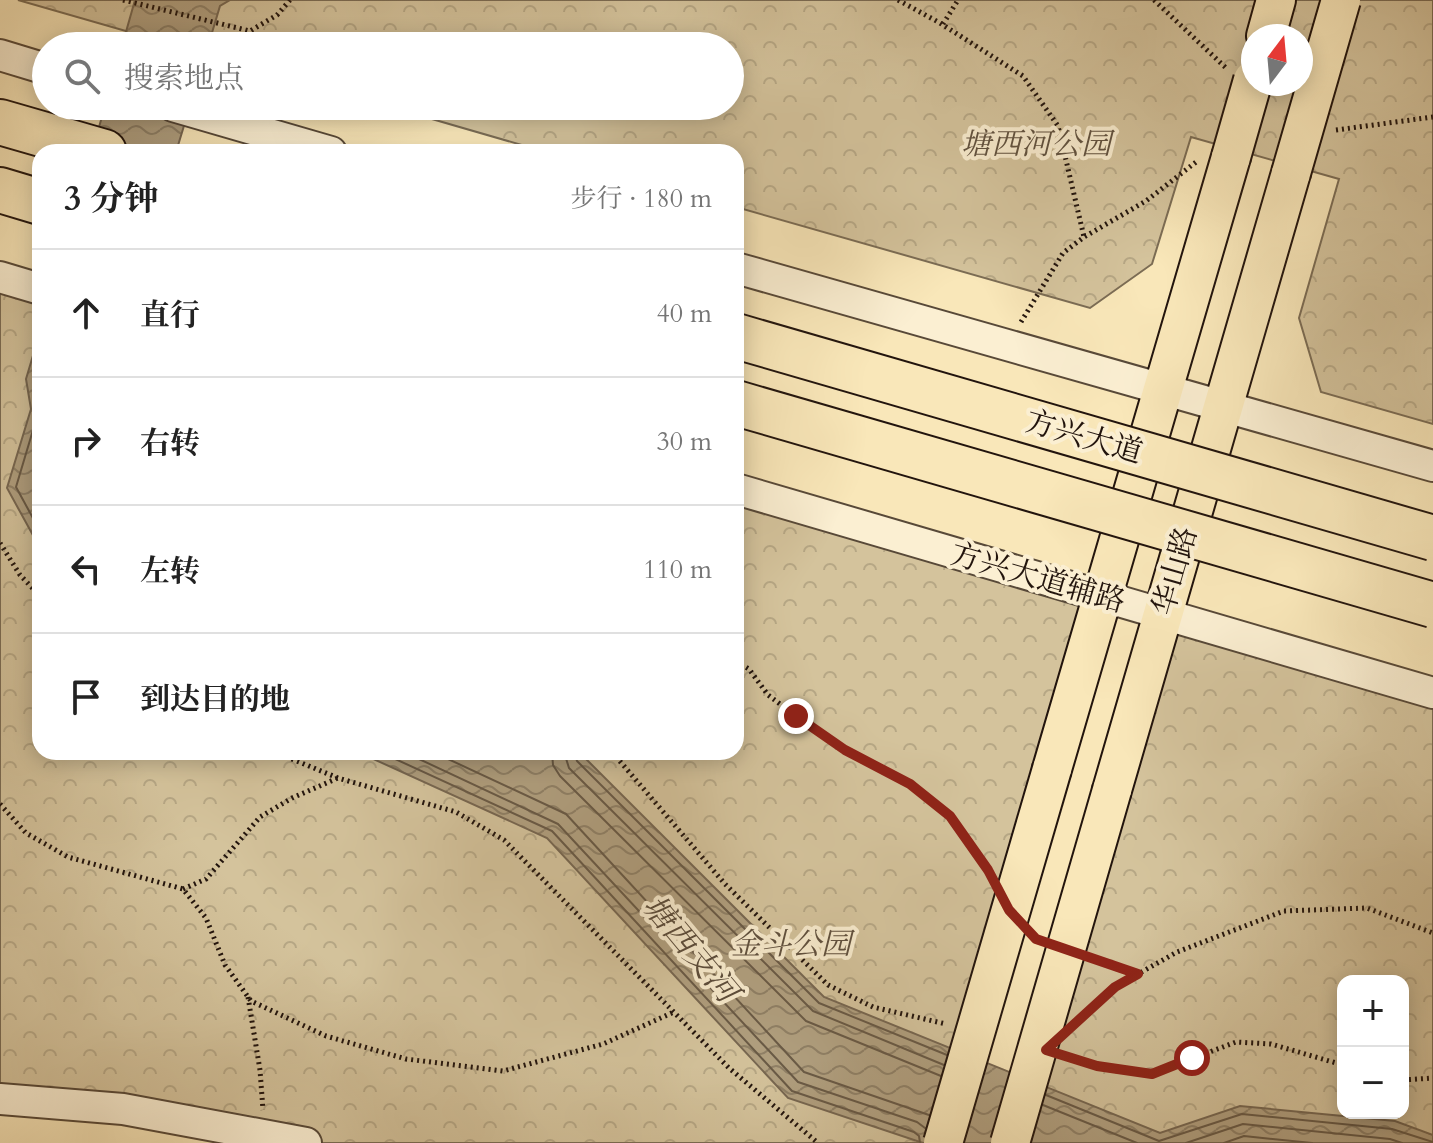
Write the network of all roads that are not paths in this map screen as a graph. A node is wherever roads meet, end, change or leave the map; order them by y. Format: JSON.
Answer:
{"nodes":[{"id":1,"x":1276,"y":0,"type":"edge"},
{"id":2,"x":1341,"y":0,"type":"edge"},
{"id":3,"x":1269,"y":24,"type":"edge"},
{"id":4,"x":0,"y":55,"type":"edge"},
{"id":5,"x":32,"y":65,"type":"edge"},
{"id":6,"x":1246,"y":96,"type":"edge"},
{"id":7,"x":221,"y":120,"type":"edge"},
{"id":8,"x":0,"y":122,"type":"edge"},
{"id":9,"x":76,"y":144,"type":"edge"},
{"id":10,"x":303,"y":144,"type":"edge"},
{"id":11,"x":0,"y":190,"type":"edge"},
{"id":12,"x":32,"y":200,"type":"edge"},
{"id":13,"x":744,"y":270,"type":"edge"},
{"id":14,"x":0,"y":277,"type":"edge"},
{"id":15,"x":32,"y":287,"type":"edge"},
{"id":16,"x":744,"y":338,"type":"edge"},
{"id":17,"x":1163,"y":390,"type":"junction"},
{"id":18,"x":744,"y":405,"type":"edge"},
{"id":19,"x":1223,"y":407,"type":"junction"},
{"id":20,"x":1433,"y":466,"type":"edge"},
{"id":21,"x":744,"y":491,"type":"edge"},
{"id":22,"x":1433,"y":538,"type":"edge"},
{"id":23,"x":1102,"y":596,"type":"junction"},
{"id":24,"x":1433,"y":605,"type":"edge"},
{"id":25,"x":1163,"y":614,"type":"junction"},
{"id":26,"x":1433,"y":693,"type":"edge"},
{"id":27,"x":0,"y":1099,"type":"edge"},
{"id":28,"x":306,"y":1143,"type":"edge"},
{"id":29,"x":943,"y":1143,"type":"edge"},
{"id":30,"x":1010,"y":1143,"type":"edge"}],
"edges":[{"from":1,"to":3,"type":"main road"},
{"from":2,"to":19,"type":"main road","name":"华山路","bridge":true},
{"from":4,"to":5,"type":"street"},
{"from":6,"to":17,"type":"main road","name":"华山路","bridge":true},
{"from":7,"to":10,"type":"street"},
{"from":8,"to":9,"type":"highway"},
{"from":11,"to":12,"type":"highway"},
{"from":13,"to":17,"type":"street"},
{"from":14,"to":15,"type":"street"},
{"from":16,"to":22,"type":"highway","name":"方兴大道","bridge":true},
{"from":17,"to":19,"type":"street"},
{"from":17,"to":23,"type":"main road","name":"华山路"},
{"from":18,"to":24,"type":"highway","bridge":true},
{"from":19,"to":20,"type":"street"},
{"from":19,"to":25,"type":"main road","name":"华山路"},
{"from":21,"to":23,"type":"street","name":"方兴大道辅路"},
{"from":23,"to":25,"type":"street","name":"方兴大道辅路"},
{"from":23,"to":29,"type":"main road","name":"华山路","bridge":true},
{"from":25,"to":26,"type":"street","name":"方兴大道辅路"},
{"from":25,"to":30,"type":"main road","name":"华山路","bridge":true},
{"from":27,"to":28,"type":"street"}]}
